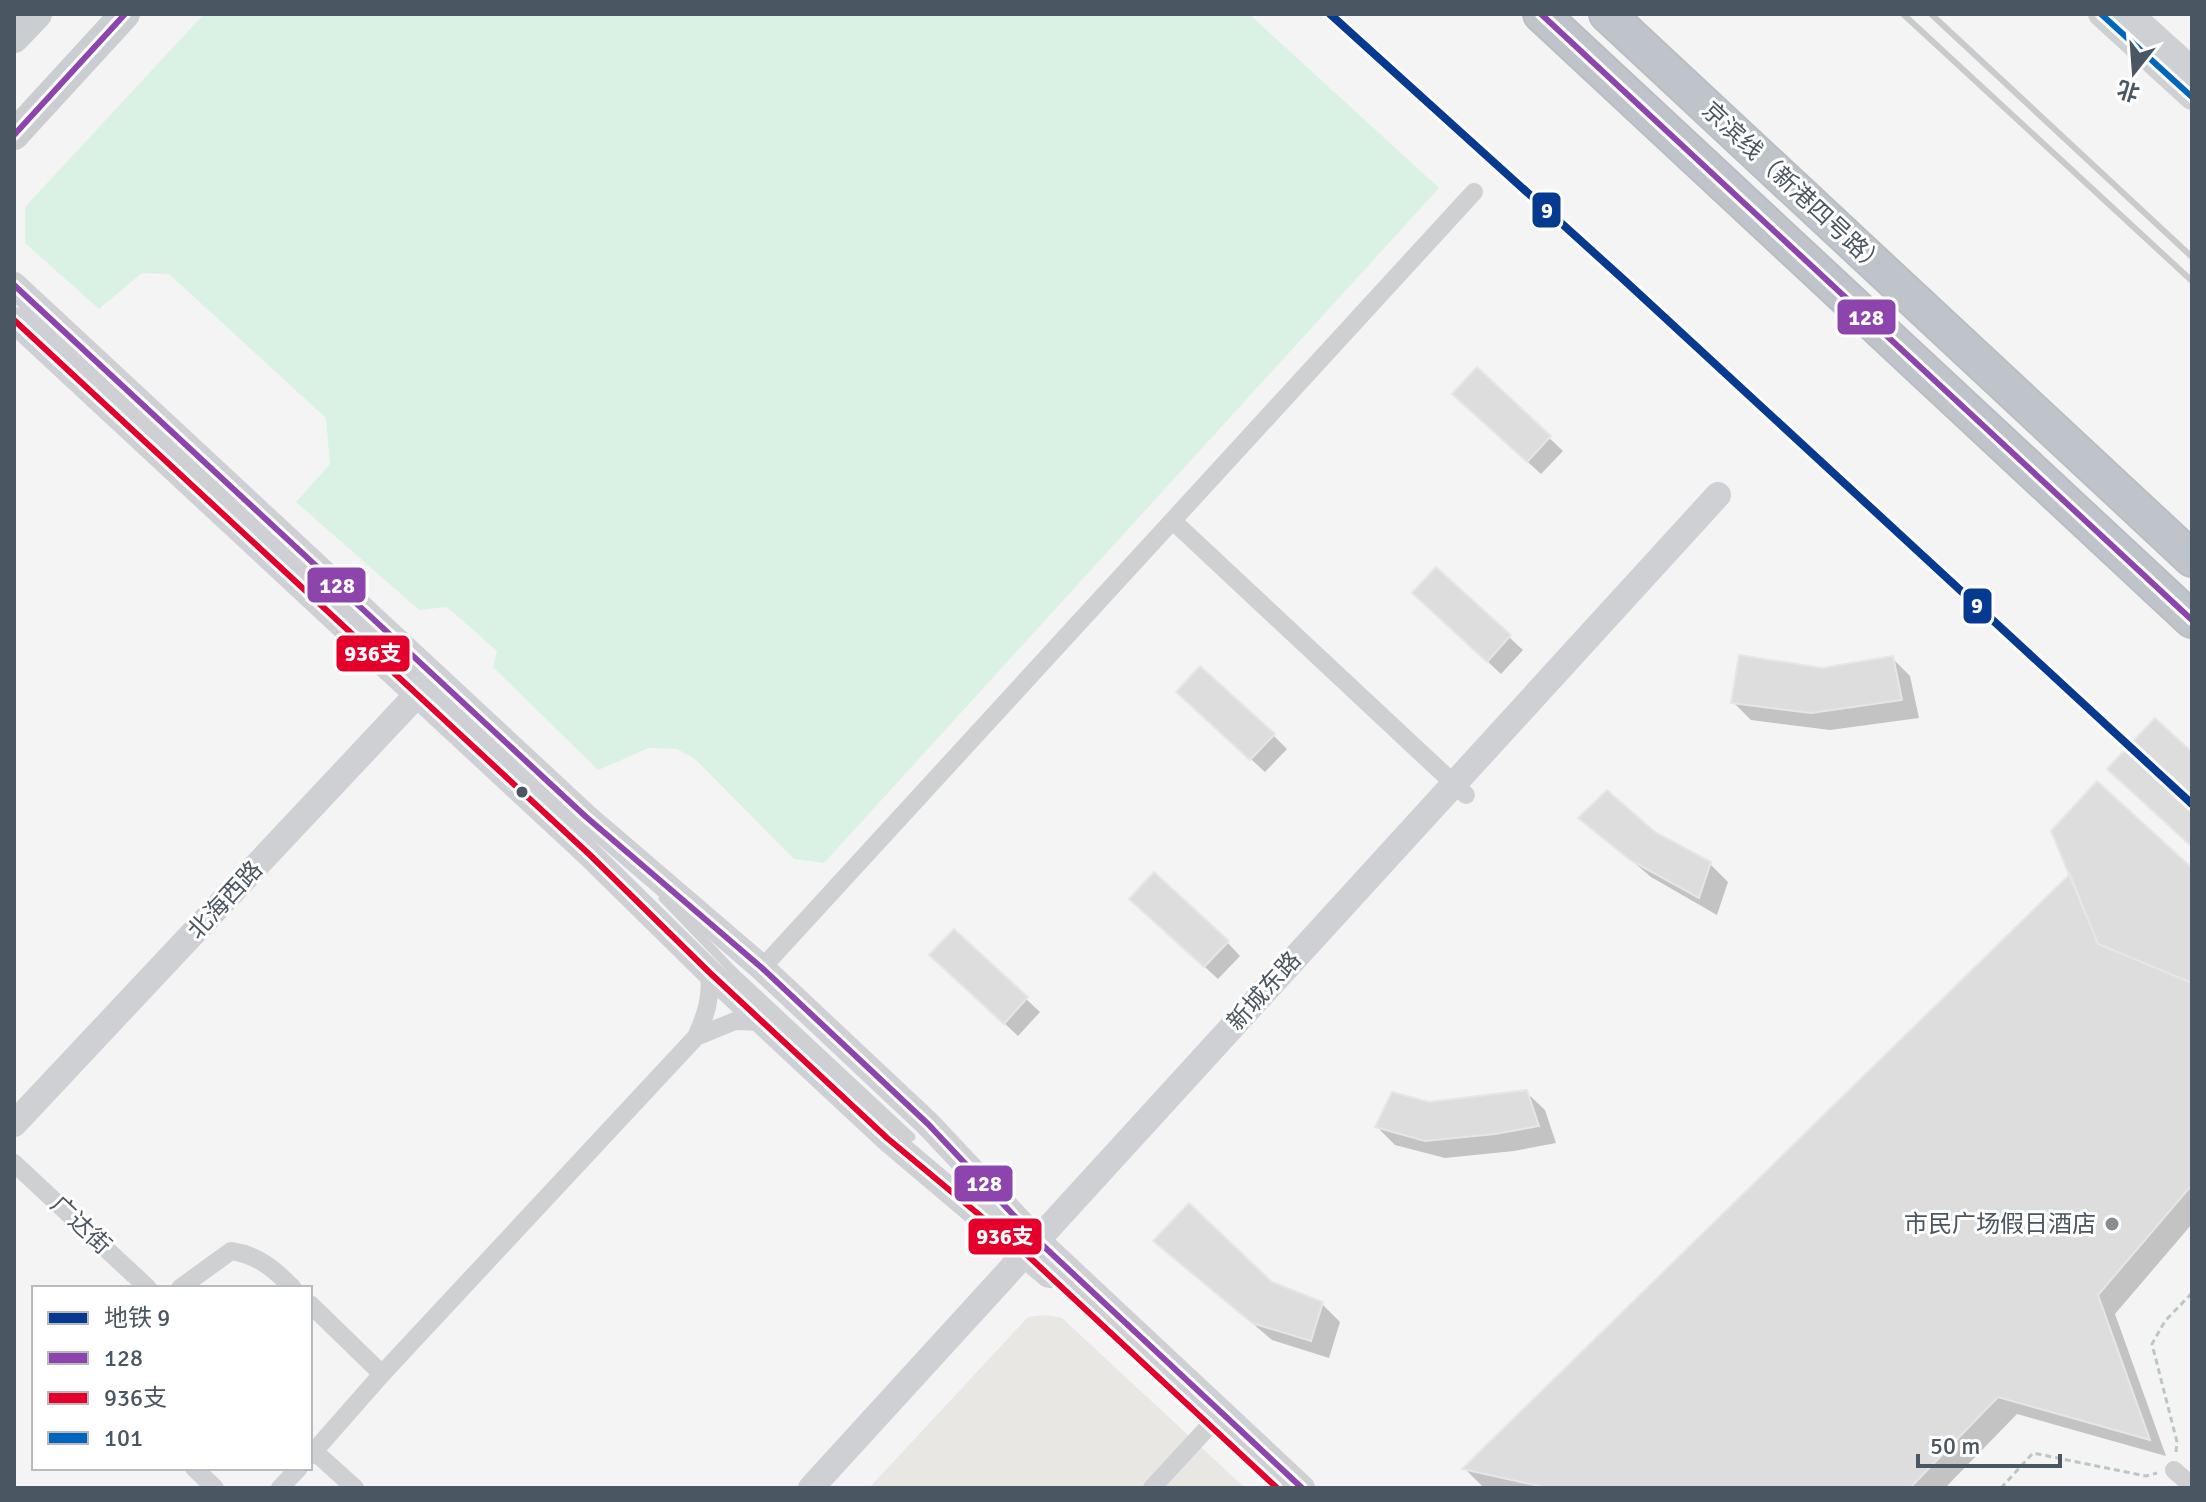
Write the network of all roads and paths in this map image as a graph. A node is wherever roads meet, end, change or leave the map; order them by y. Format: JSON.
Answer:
{"nodes":[{"id":1,"x":37,"y":14,"type":"edge"},
{"id":2,"x":125,"y":14,"type":"edge"},
{"id":3,"x":1541,"y":14,"type":"edge"},
{"id":4,"x":1607,"y":14,"type":"edge"},
{"id":5,"x":2101,"y":14,"type":"edge"},
{"id":6,"x":2130,"y":14,"type":"edge"},
{"id":7,"x":14,"y":38,"type":"edge"},
{"id":8,"x":2192,"y":70,"type":"edge"},
{"id":9,"x":2192,"y":97,"type":"edge"},
{"id":10,"x":14,"y":135,"type":"edge"},
{"id":11,"x":1474,"y":192,"type":"dead end"},
{"id":12,"x":14,"y":285,"type":"edge"},
{"id":13,"x":14,"y":320,"type":"edge"},
{"id":14,"x":1725,"y":499,"type":"dead end"},
{"id":15,"x":1173,"y":521,"type":"junction"},
{"id":16,"x":2192,"y":559,"type":"edge"},
{"id":17,"x":2192,"y":620,"type":"edge"},
{"id":18,"x":426,"y":685,"type":"junction"},
{"id":19,"x":1460,"y":789,"type":"junction"},
{"id":20,"x":585,"y":816,"type":"junction"},
{"id":21,"x":762,"y":968,"type":"junction"},
{"id":22,"x":709,"y":972,"type":"junction"},
{"id":23,"x":763,"y":1022,"type":"junction"},
{"id":24,"x":696,"y":1037,"type":"junction"},
{"id":25,"x":14,"y":1124,"type":"edge"},
{"id":26,"x":911,"y":1137,"type":"dead end"},
{"id":27,"x":14,"y":1163,"type":"edge"},
{"id":28,"x":1037,"y":1252,"type":"junction"},
{"id":29,"x":146,"y":1286,"type":"edge"},
{"id":30,"x":182,"y":1286,"type":"edge"},
{"id":31,"x":291,"y":1286,"type":"edge"},
{"id":32,"x":2192,"y":1293,"type":"edge"},
{"id":33,"x":312,"y":1306,"type":"edge"},
{"id":34,"x":382,"y":1374,"type":"junction"},
{"id":35,"x":1210,"y":1425,"type":"junction"},
{"id":36,"x":312,"y":1454,"type":"edge"},
{"id":37,"x":196,"y":1470,"type":"edge"},
{"id":38,"x":297,"y":1470,"type":"edge"},
{"id":39,"x":2174,"y":1470,"type":"junction"},
{"id":40,"x":2192,"y":1486,"type":"edge"},
{"id":41,"x":215,"y":1488,"type":"edge"},
{"id":42,"x":280,"y":1488,"type":"edge"},
{"id":43,"x":355,"y":1488,"type":"edge"},
{"id":44,"x":811,"y":1488,"type":"edge"},
{"id":45,"x":831,"y":1488,"type":"edge"},
{"id":46,"x":1152,"y":1488,"type":"edge"},
{"id":47,"x":1277,"y":1488,"type":"edge"},
{"id":48,"x":1302,"y":1488,"type":"edge"},
{"id":49,"x":2001,"y":1488,"type":"edge"}],
"edges":[{"from":1,"to":7,"type":"main road"},
{"from":2,"to":10,"type":"main road"},
{"from":3,"to":17,"type":"highway","name":"京滨线（新港四号路）"},
{"from":4,"to":16,"type":"highway","name":"京滨线（新港四号路）"},
{"from":5,"to":9,"type":"main road"},
{"from":6,"to":8,"type":"main road"},
{"from":11,"to":15,"type":"street"},
{"from":12,"to":18,"type":"main road"},
{"from":13,"to":18,"type":"main road"},
{"from":14,"to":19,"type":"main road","name":"新城东路"},
{"from":15,"to":19,"type":"street"},
{"from":15,"to":21,"type":"street"},
{"from":18,"to":20,"type":"main road"},
{"from":18,"to":22,"type":"main road"},
{"from":18,"to":25,"type":"main road","name":"北海西路"},
{"from":19,"to":28,"type":"main road","name":"新城东路"},
{"from":20,"to":21,"type":"main road"},
{"from":20,"to":26,"type":"lane"},
{"from":21,"to":28,"type":"main road"},
{"from":22,"to":23,"type":"main road"},
{"from":22,"to":24,"type":"street"},
{"from":23,"to":24,"type":"street"},
{"from":23,"to":28,"type":"main road"},
{"from":24,"to":34,"type":"street"},
{"from":27,"to":29,"type":"street","name":"广达街"},
{"from":28,"to":35,"type":"main road"},
{"from":28,"to":44,"type":"main road","name":"新城东路"},
{"from":28,"to":45,"type":"main road","name":"新城东路"},
{"from":28,"to":48,"type":"main road"},
{"from":30,"to":31,"type":"street"},
{"from":32,"to":39,"type":"path"},
{"from":33,"to":34,"type":"street"},
{"from":34,"to":36,"type":"street"},
{"from":35,"to":46,"type":"street"},
{"from":35,"to":47,"type":"main road"},
{"from":36,"to":43,"type":"street"},
{"from":37,"to":41,"type":"street"},
{"from":38,"to":42,"type":"street"},
{"from":39,"to":40,"type":"street"},
{"from":39,"to":49,"type":"path"}]}
